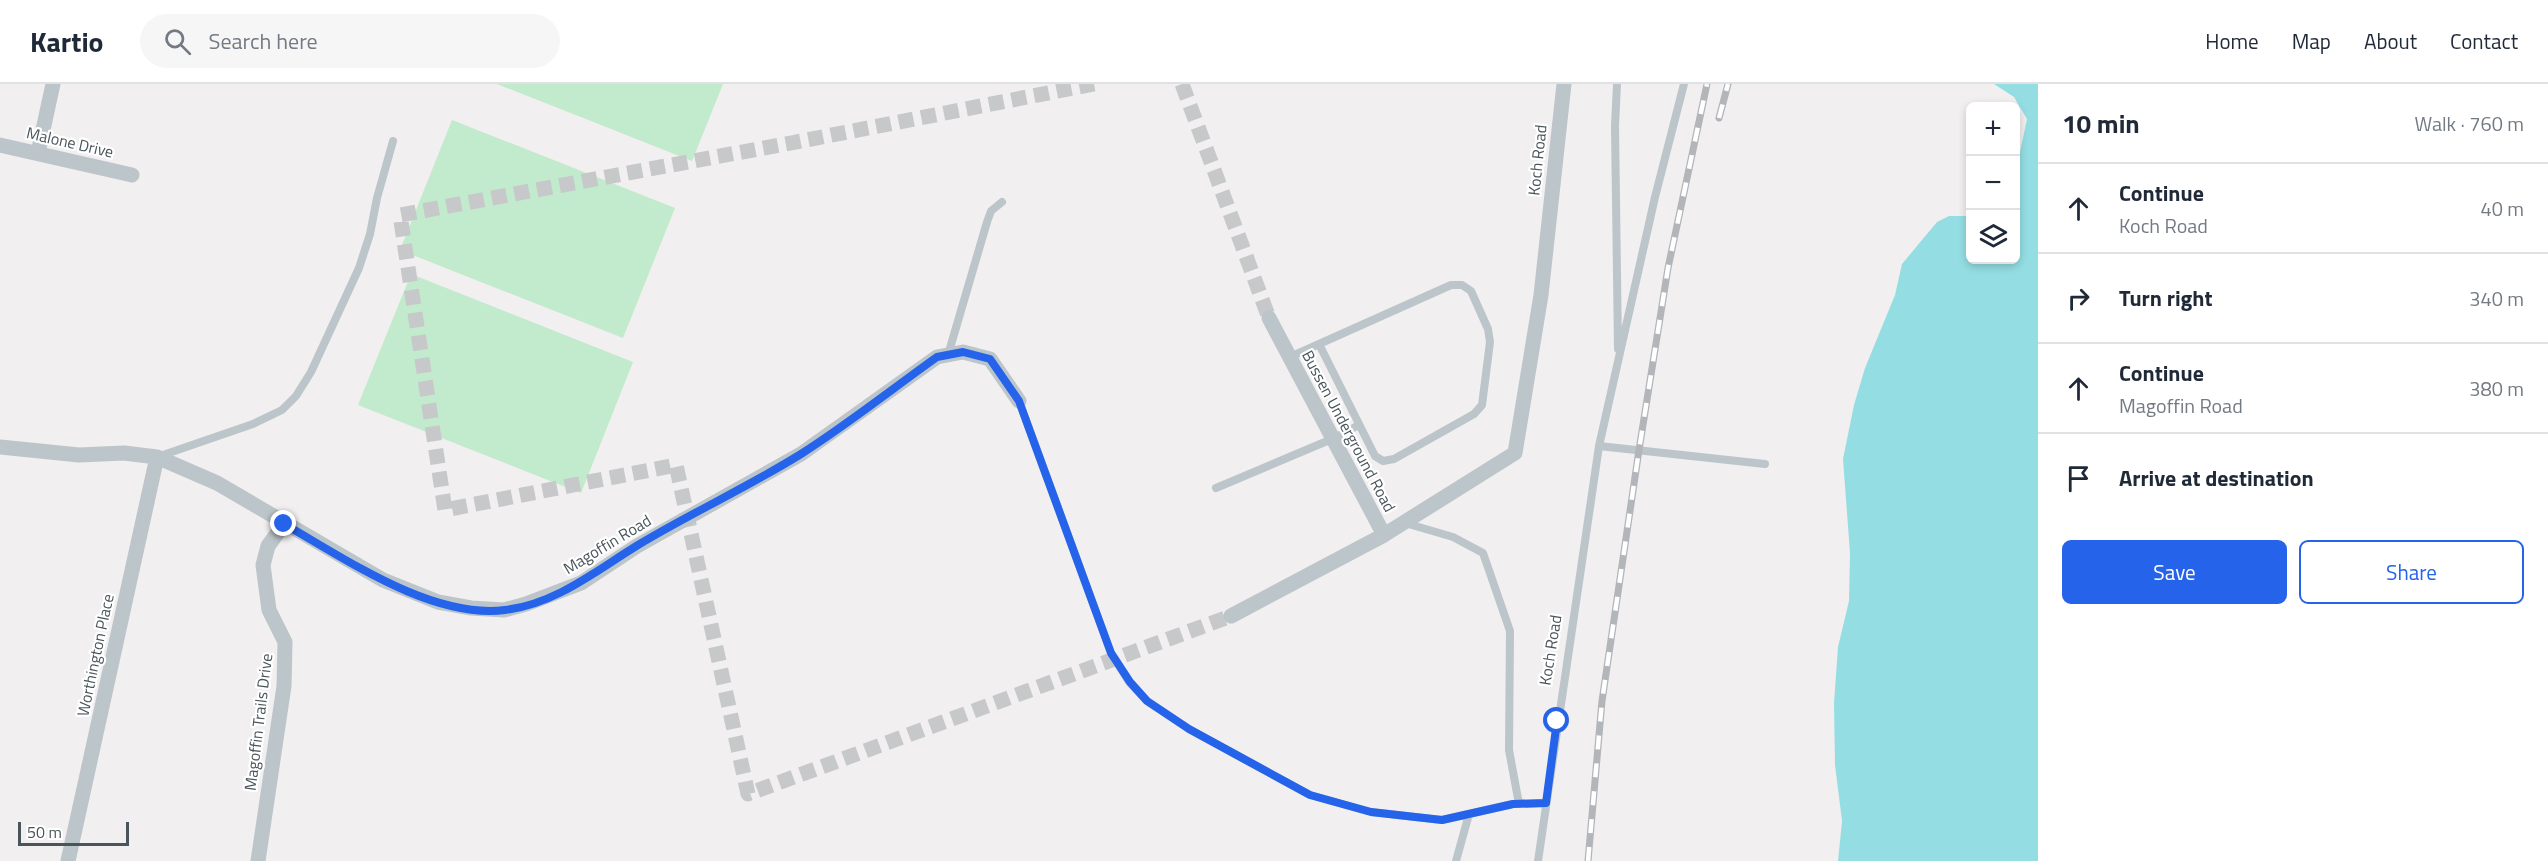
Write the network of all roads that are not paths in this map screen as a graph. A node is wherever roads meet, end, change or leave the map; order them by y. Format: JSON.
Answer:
{"nodes":[{"id":1,"x":53,"y":84,"type":"edge"},
{"id":2,"x":1564,"y":84,"type":"edge"},
{"id":3,"x":1617,"y":84,"type":"edge"},
{"id":4,"x":1684,"y":84,"type":"edge"},
{"id":5,"x":393,"y":141,"type":"dead end"},
{"id":6,"x":0,"y":145,"type":"edge"},
{"id":7,"x":38,"y":153,"type":"junction"},
{"id":8,"x":132,"y":175,"type":"dead end"},
{"id":9,"x":1002,"y":202,"type":"dead end"},
{"id":10,"x":1269,"y":318,"type":"tunnel mouth"},
{"id":11,"x":1319,"y":344,"type":"junction"},
{"id":12,"x":948,"y":355,"type":"junction"},
{"id":13,"x":1290,"y":357,"type":"junction"},
{"id":14,"x":1618,"y":364,"type":"junction"},
{"id":15,"x":1019,"y":401,"type":"joint"},
{"id":16,"x":1359,"y":425,"type":"junction"},
{"id":17,"x":1332,"y":439,"type":"junction"},
{"id":18,"x":1599,"y":446,"type":"junction"},
{"id":19,"x":0,"y":447,"type":"edge"},
{"id":20,"x":158,"y":457,"type":"junction"},
{"id":21,"x":1765,"y":464,"type":"dead end"},
{"id":22,"x":1216,"y":488,"type":"dead end"},
{"id":23,"x":1403,"y":523,"type":"junction"},
{"id":24,"x":284,"y":524,"type":"junction"},
{"id":25,"x":1384,"y":535,"type":"junction"},
{"id":26,"x":1232,"y":616,"type":"tunnel mouth"},
{"id":27,"x":1546,"y":803,"type":"junction"},
{"id":28,"x":1519,"y":804,"type":"junction"},
{"id":29,"x":1469,"y":814,"type":"junction"},
{"id":30,"x":68,"y":861,"type":"edge"},
{"id":31,"x":258,"y":861,"type":"edge"},
{"id":32,"x":1456,"y":861,"type":"edge"},
{"id":33,"x":1538,"y":861,"type":"edge"}],
"edges":[{"from":1,"to":7,"type":"street"},
{"from":2,"to":23,"type":"street","name":"Koch Road"},
{"from":3,"to":14,"type":"lane"},
{"from":4,"to":14,"type":"lane"},
{"from":5,"to":20,"type":"lane"},
{"from":6,"to":7,"type":"street","name":"Malone Drive"},
{"from":7,"to":8,"type":"street","name":"Malone Drive"},
{"from":9,"to":12,"type":"lane"},
{"from":10,"to":13,"type":"street","name":"Bussen Underground Road"},
{"from":11,"to":13,"type":"lane"},
{"from":11,"to":16,"type":"lane"},
{"from":11,"to":16,"type":"lane"},
{"from":12,"to":15,"type":"street","name":"Magoffin Road"},
{"from":12,"to":24,"type":"street","name":"Magoffin Road"},
{"from":13,"to":17,"type":"street","name":"Bussen Underground Road"},
{"from":14,"to":18,"type":"lane","name":"Koch Road"},
{"from":15,"to":29,"type":"lane"},
{"from":16,"to":17,"type":"lane"},
{"from":17,"to":22,"type":"lane"},
{"from":17,"to":25,"type":"street","name":"Bussen Underground Road"},
{"from":18,"to":21,"type":"lane"},
{"from":18,"to":27,"type":"lane","name":"Koch Road"},
{"from":19,"to":20,"type":"street","name":"Magoffin Road"},
{"from":20,"to":24,"type":"street","name":"Magoffin Road"},
{"from":20,"to":30,"type":"street","name":"Worthington Place"},
{"from":23,"to":25,"type":"street"},
{"from":23,"to":28,"type":"lane"},
{"from":24,"to":31,"type":"street","name":"Magoffin Trails Drive"},
{"from":25,"to":26,"type":"street","name":"Bussen Underground Road"},
{"from":27,"to":28,"type":"lane"},
{"from":27,"to":33,"type":"lane","name":"Koch Road"},
{"from":28,"to":29,"type":"lane"},
{"from":29,"to":32,"type":"lane"}]}
